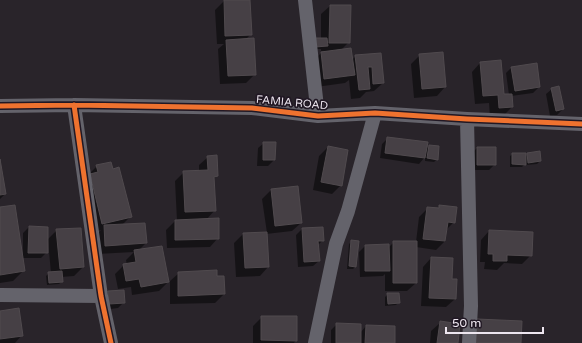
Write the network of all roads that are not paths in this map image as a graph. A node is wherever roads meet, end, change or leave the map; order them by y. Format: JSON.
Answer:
{"nodes":[{"id":1,"x":305,"y":0,"type":"edge"},
{"id":2,"x":74,"y":105,"type":"junction"},
{"id":3,"x":0,"y":106,"type":"edge"},
{"id":4,"x":375,"y":113,"type":"junction"},
{"id":5,"x":318,"y":116,"type":"junction"},
{"id":6,"x":466,"y":119,"type":"junction"},
{"id":7,"x":582,"y":124,"type":"edge"},
{"id":8,"x":0,"y":294,"type":"edge"},
{"id":9,"x":101,"y":296,"type":"junction"},
{"id":10,"x":111,"y":343,"type":"edge"},
{"id":11,"x":315,"y":343,"type":"edge"},
{"id":12,"x":469,"y":343,"type":"edge"}],
"edges":[{"from":1,"to":5,"type":"street"},
{"from":2,"to":3,"type":"street","name":"FAMIA ROAD"},
{"from":2,"to":5,"type":"street","name":"FAMIA ROAD"},
{"from":2,"to":9,"type":"street"},
{"from":4,"to":5,"type":"street","name":"FAMIA ROAD"},
{"from":4,"to":6,"type":"street","name":"FAMIA ROAD"},
{"from":4,"to":11,"type":"street"},
{"from":6,"to":7,"type":"street","name":"FAMIA ROAD"},
{"from":6,"to":12,"type":"street"},
{"from":8,"to":9,"type":"street"},
{"from":9,"to":10,"type":"street"}]}
